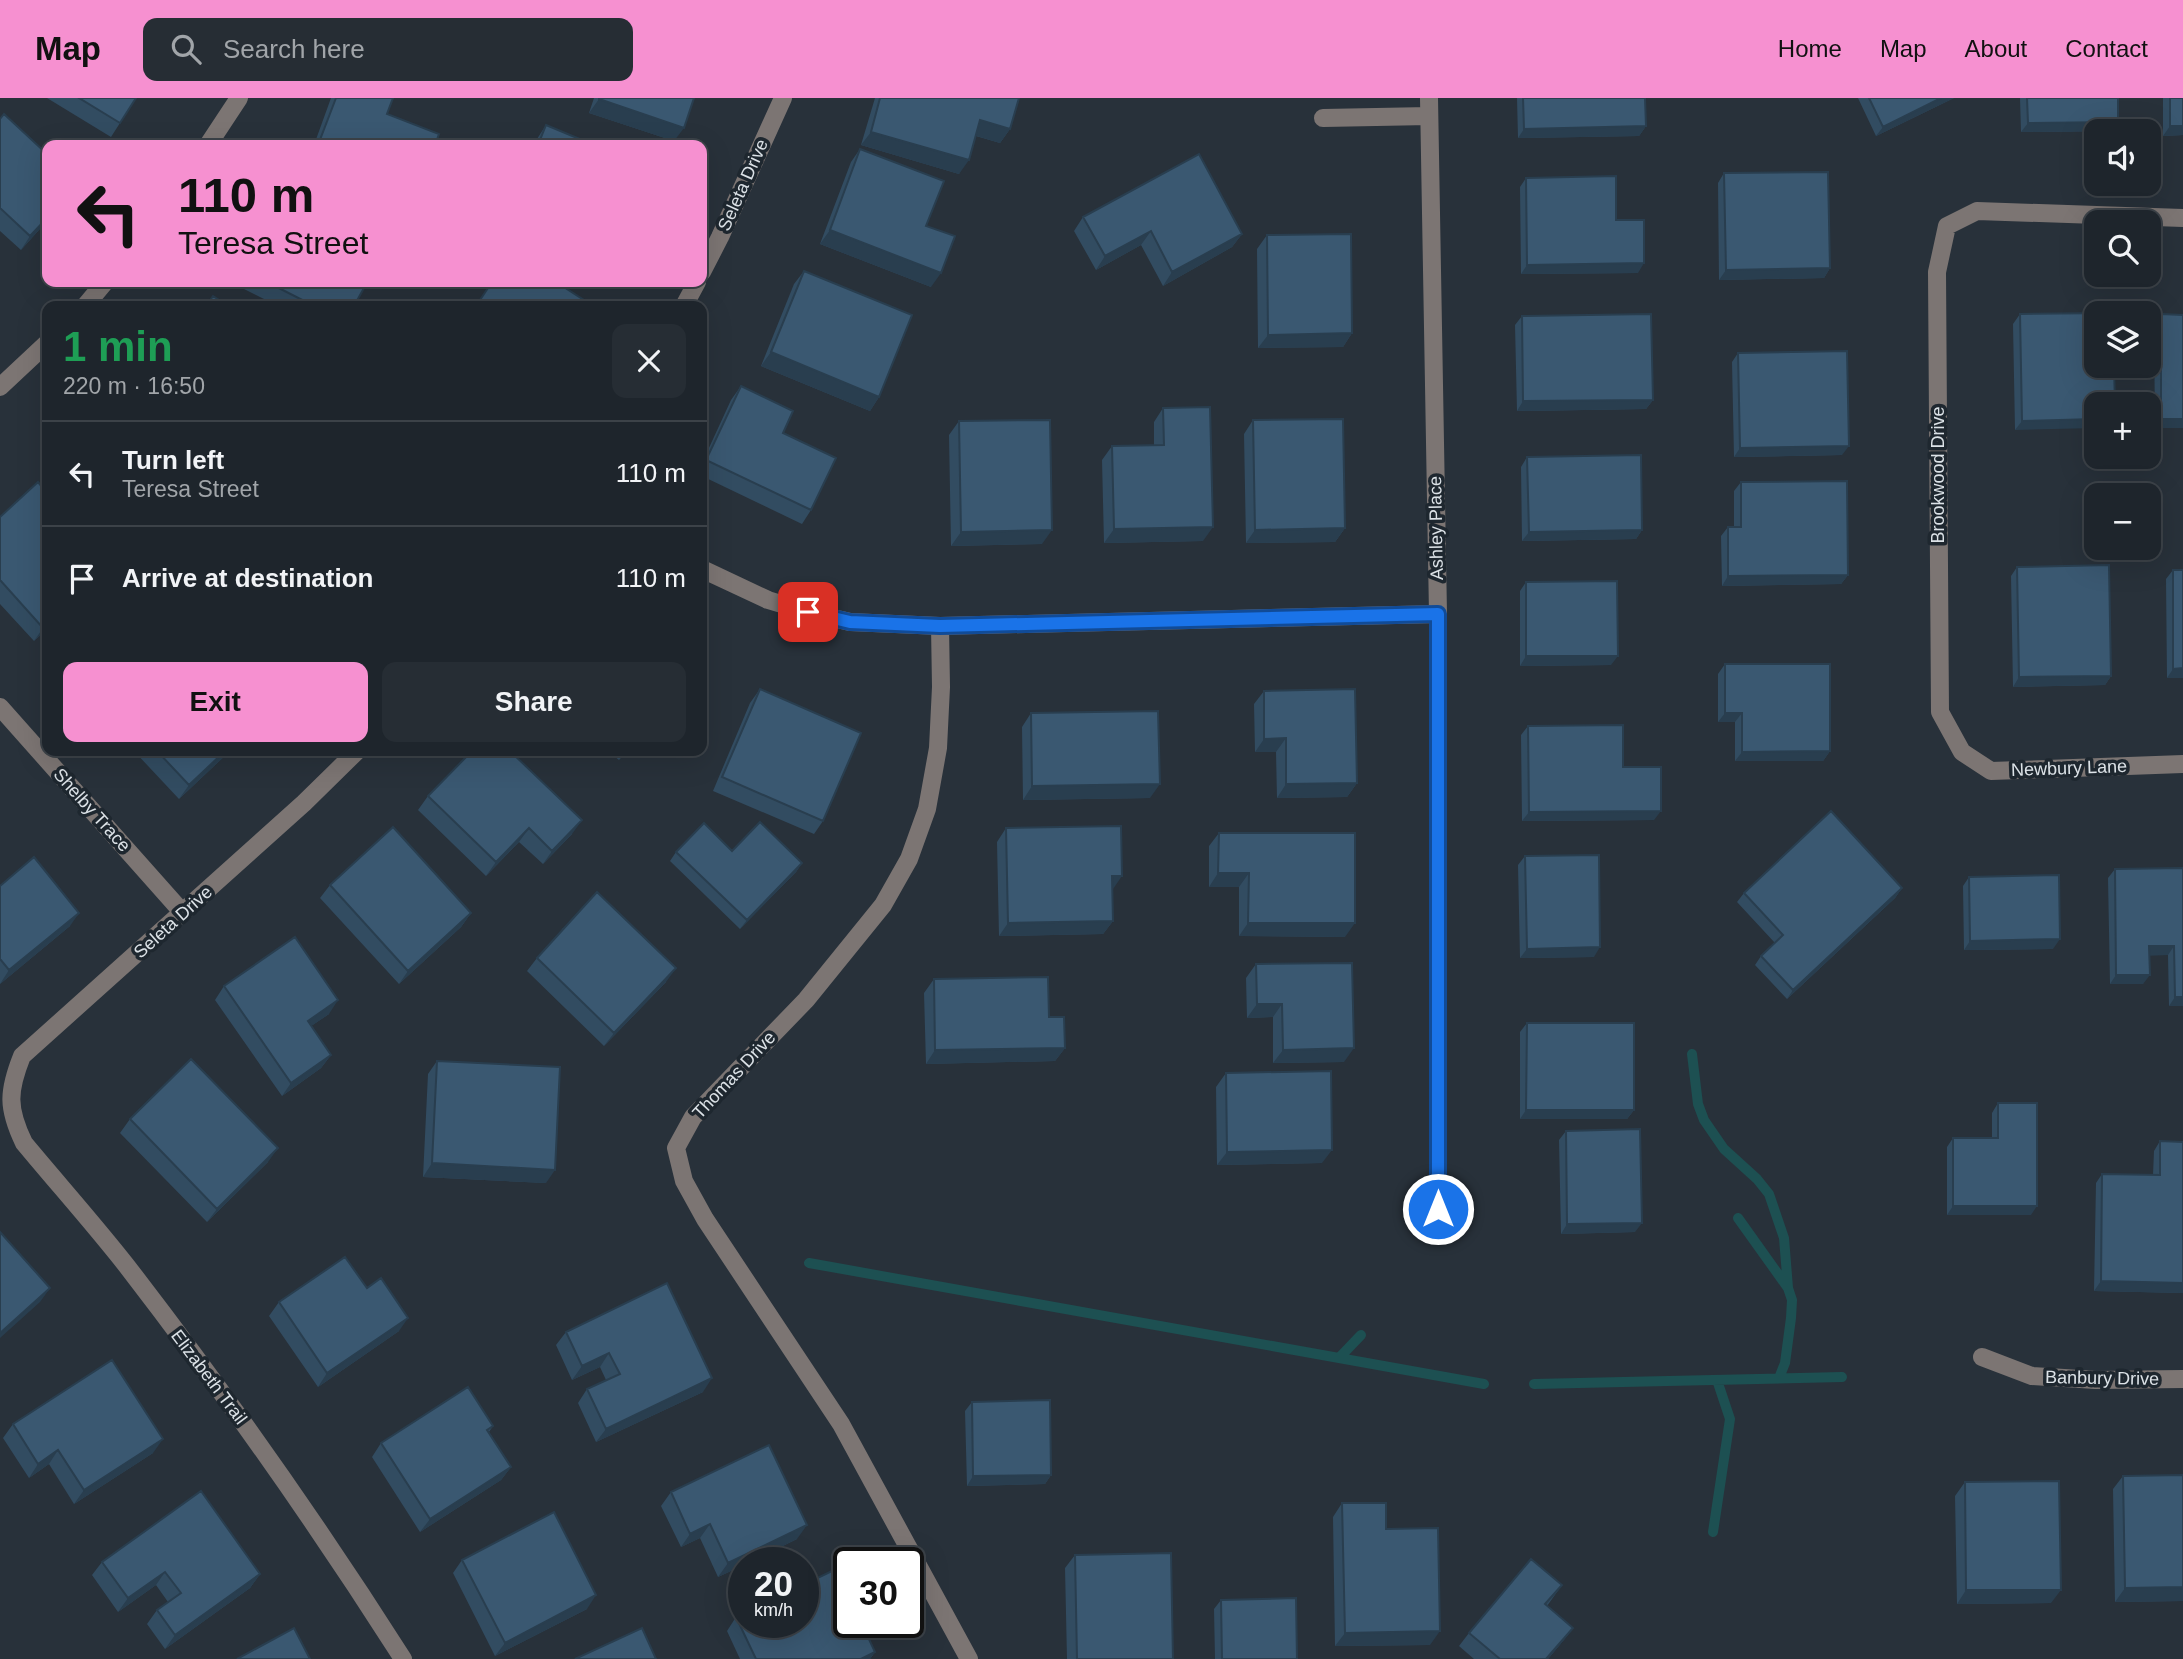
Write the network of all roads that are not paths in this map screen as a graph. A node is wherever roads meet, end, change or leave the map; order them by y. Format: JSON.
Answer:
{"nodes":[{"id":1,"x":239,"y":98,"type":"edge"},
{"id":2,"x":783,"y":98,"type":"edge"},
{"id":3,"x":1429,"y":107,"type":"edge"},
{"id":4,"x":1323,"y":118,"type":"dead end"},
{"id":5,"x":211,"y":140,"type":"edge"},
{"id":6,"x":2183,"y":218,"type":"edge"},
{"id":7,"x":707,"y":262,"type":"edge"},
{"id":8,"x":101,"y":287,"type":"edge"},
{"id":9,"x":89,"y":301,"type":"edge"},
{"id":10,"x":42,"y":348,"type":"edge"},
{"id":11,"x":0,"y":387,"type":"edge"},
{"id":12,"x":707,"y":571,"type":"edge"},
{"id":13,"x":1438,"y":614,"type":"junction"},
{"id":14,"x":940,"y":626,"type":"junction"},
{"id":15,"x":0,"y":707,"type":"edge"},
{"id":16,"x":1962,"y":752,"type":"joint"},
{"id":17,"x":42,"y":754,"type":"edge"},
{"id":18,"x":44,"y":756,"type":"edge"},
{"id":19,"x":352,"y":756,"type":"edge"},
{"id":20,"x":2183,"y":764,"type":"edge"},
{"id":21,"x":183,"y":913,"type":"junction"},
{"id":22,"x":10,"y":1103,"type":"joint"},
{"id":23,"x":1438,"y":1209,"type":"dead end"},
{"id":24,"x":1982,"y":1357,"type":"dead end"},
{"id":25,"x":2183,"y":1379,"type":"edge"},
{"id":26,"x":403,"y":1659,"type":"edge"},
{"id":27,"x":969,"y":1659,"type":"edge"}],
"edges":[{"from":1,"to":5,"type":"street"},
{"from":2,"to":7,"type":"street","name":"Seleta Drive"},
{"from":3,"to":4,"type":"street"},
{"from":3,"to":13,"type":"street","name":"Ashley Place"},
{"from":6,"to":16,"type":"street","name":"Brookwood Drive"},
{"from":8,"to":9,"type":"street"},
{"from":10,"to":11,"type":"street"},
{"from":12,"to":14,"type":"street"},
{"from":13,"to":14,"type":"street"},
{"from":13,"to":23,"type":"street","name":"Ashley Place"},
{"from":14,"to":27,"type":"street","name":"Thomas Drive"},
{"from":15,"to":17,"type":"street","name":"Shelby Trace"},
{"from":16,"to":20,"type":"street","name":"Newbury Lane"},
{"from":18,"to":21,"type":"street","name":"Shelby Trace"},
{"from":19,"to":21,"type":"street","name":"Seleta Drive"},
{"from":21,"to":22,"type":"street","name":"Seleta Drive"},
{"from":22,"to":26,"type":"street","name":"Elizabeth Trail"},
{"from":24,"to":25,"type":"street","name":"Banbury Drive"}]}
